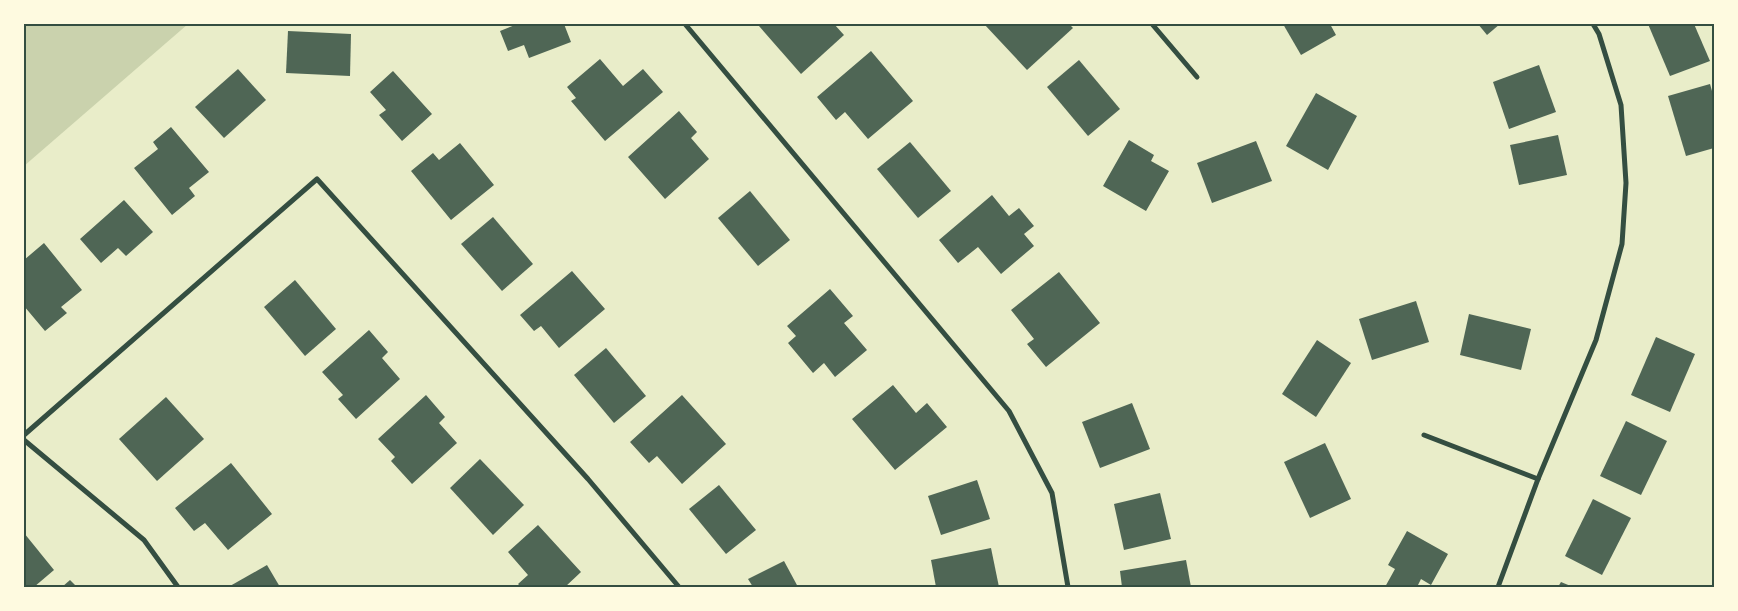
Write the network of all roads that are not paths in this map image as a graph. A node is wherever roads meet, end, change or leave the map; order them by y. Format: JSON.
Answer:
{"nodes":[{"id":1,"x":685,"y":24,"type":"edge"},
{"id":2,"x":1152,"y":24,"type":"edge"},
{"id":3,"x":1593,"y":24,"type":"edge"},
{"id":4,"x":1197,"y":77,"type":"dead end"},
{"id":5,"x":24,"y":435,"type":"edge"},
{"id":6,"x":1424,"y":435,"type":"dead end"},
{"id":7,"x":24,"y":440,"type":"edge"},
{"id":8,"x":1538,"y":479,"type":"junction"},
{"id":9,"x":178,"y":587,"type":"edge"},
{"id":10,"x":679,"y":587,"type":"edge"},
{"id":11,"x":1068,"y":587,"type":"edge"},
{"id":12,"x":1498,"y":587,"type":"edge"}],
"edges":[{"from":1,"to":11,"type":"street"},
{"from":2,"to":4,"type":"street"},
{"from":3,"to":8,"type":"street"},
{"from":5,"to":10,"type":"street"},
{"from":6,"to":8,"type":"street"},
{"from":7,"to":9,"type":"street"},
{"from":8,"to":12,"type":"street"}]}
